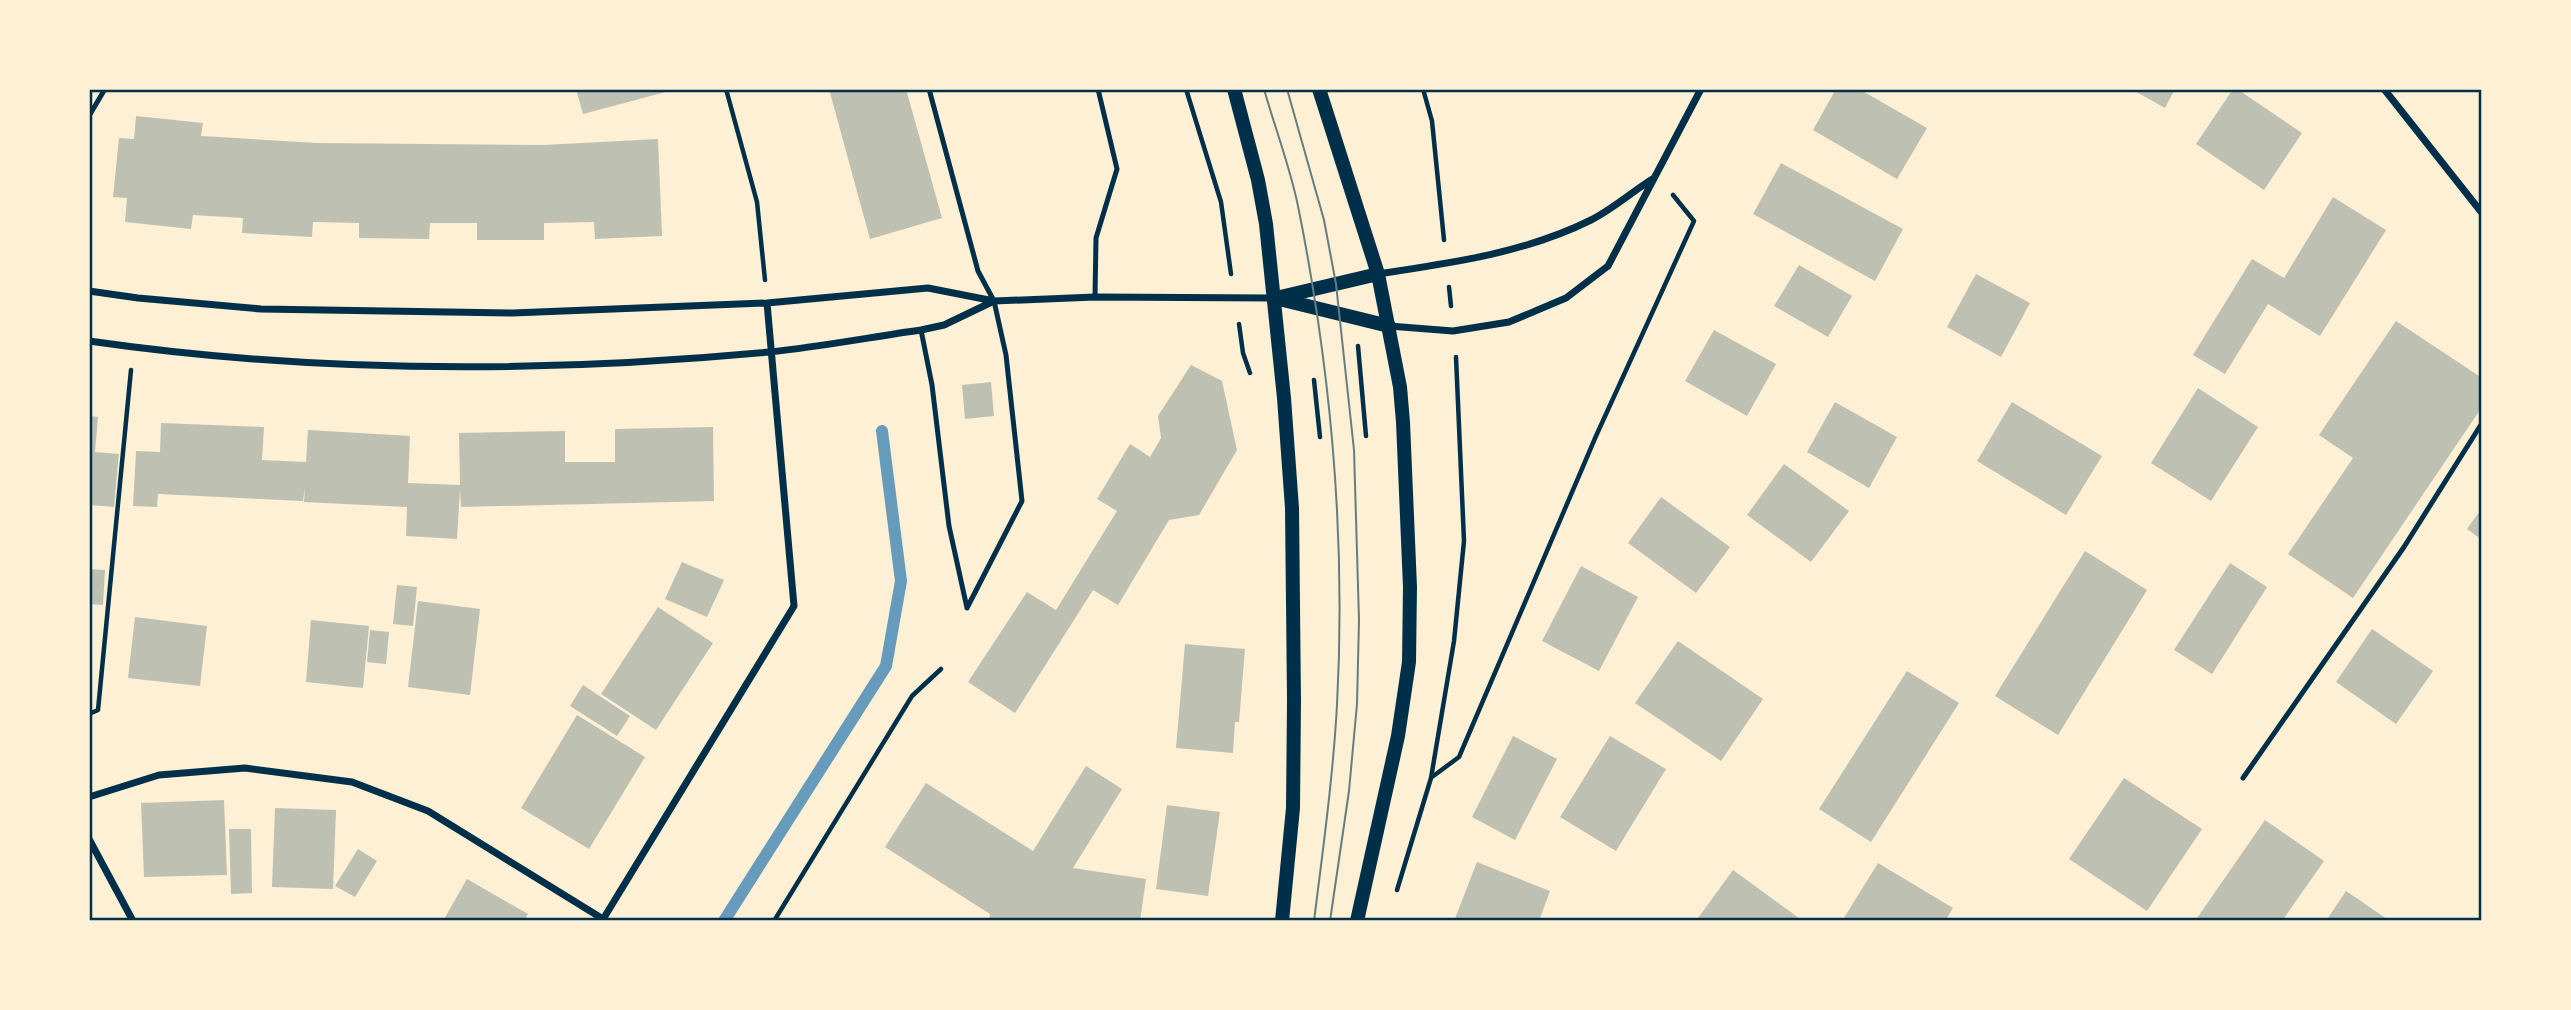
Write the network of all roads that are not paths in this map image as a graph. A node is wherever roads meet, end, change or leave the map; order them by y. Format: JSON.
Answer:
{"nodes":[{"id":1,"x":105,"y":89,"type":"edge"},
{"id":2,"x":929,"y":89,"type":"edge"},
{"id":3,"x":1098,"y":89,"type":"edge"},
{"id":4,"x":1234,"y":89,"type":"edge"},
{"id":5,"x":1319,"y":89,"type":"edge"},
{"id":6,"x":1701,"y":89,"type":"edge"},
{"id":7,"x":2384,"y":89,"type":"edge"},
{"id":8,"x":89,"y":116,"type":"edge"},
{"id":9,"x":1657,"y":175,"type":"junction"},
{"id":10,"x":2482,"y":213,"type":"edge"},
{"id":11,"x":1378,"y":274,"type":"junction"},
{"id":12,"x":89,"y":291,"type":"edge"},
{"id":13,"x":1095,"y":298,"type":"junction"},
{"id":14,"x":1275,"y":298,"type":"junction"},
{"id":15,"x":994,"y":301,"type":"junction"},
{"id":16,"x":767,"y":303,"type":"junction"},
{"id":17,"x":1389,"y":326,"type":"junction"},
{"id":18,"x":921,"y":330,"type":"junction"},
{"id":19,"x":89,"y":341,"type":"edge"},
{"id":20,"x":771,"y":352,"type":"junction"},
{"id":21,"x":2482,"y":423,"type":"edge"},
{"id":22,"x":2244,"y":778,"type":"dead end"},
{"id":23,"x":89,"y":797,"type":"edge"},
{"id":24,"x":89,"y":839,"type":"edge"},
{"id":25,"x":602,"y":920,"type":"edge"},
{"id":26,"x":133,"y":921,"type":"edge"},
{"id":27,"x":1282,"y":921,"type":"edge"},
{"id":28,"x":1357,"y":921,"type":"edge"}],
"edges":[{"from":1,"to":8,"type":"lane"},
{"from":2,"to":15,"type":"lane"},
{"from":3,"to":13,"type":"lane"},
{"from":4,"to":14,"type":"main road"},
{"from":5,"to":11,"type":"main road"},
{"from":6,"to":9,"type":"street"},
{"from":7,"to":10,"type":"street"},
{"from":9,"to":11,"type":"street"},
{"from":9,"to":17,"type":"street"},
{"from":11,"to":14,"type":"main road"},
{"from":11,"to":17,"type":"main road"},
{"from":12,"to":16,"type":"street"},
{"from":13,"to":14,"type":"street"},
{"from":13,"to":15,"type":"street"},
{"from":14,"to":17,"type":"main road"},
{"from":14,"to":27,"type":"main road"},
{"from":15,"to":16,"type":"street"},
{"from":15,"to":18,"type":"street"},
{"from":15,"to":18,"type":"lane"},
{"from":16,"to":20,"type":"street"},
{"from":17,"to":28,"type":"main road"},
{"from":18,"to":20,"type":"street"},
{"from":19,"to":20,"type":"street"},
{"from":20,"to":25,"type":"street"},
{"from":21,"to":22,"type":"lane"},
{"from":23,"to":25,"type":"street"},
{"from":24,"to":26,"type":"street"}]}
